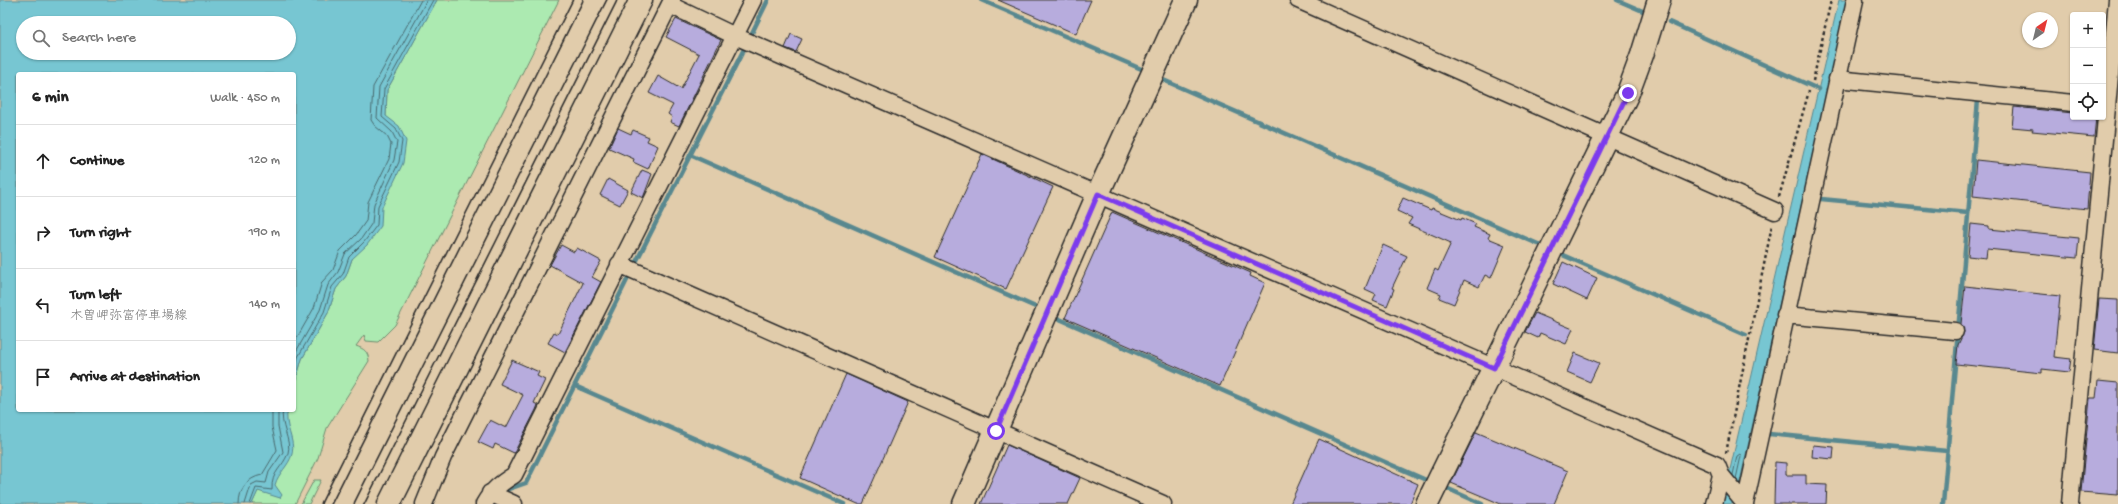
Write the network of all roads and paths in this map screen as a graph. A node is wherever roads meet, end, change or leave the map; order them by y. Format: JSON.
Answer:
{"nodes":[{"id":1,"x":578,"y":0,"type":"edge"},
{"id":2,"x":612,"y":0,"type":"edge"},
{"id":3,"x":641,"y":0,"type":"edge"},
{"id":4,"x":752,"y":0,"type":"edge"},
{"id":5,"x":1186,"y":0,"type":"edge"},
{"id":6,"x":1298,"y":0,"type":"edge"},
{"id":7,"x":1659,"y":0,"type":"edge"},
{"id":8,"x":1831,"y":0,"type":"edge"},
{"id":9,"x":1854,"y":0,"type":"edge"},
{"id":10,"x":2117,"y":0,"type":"edge"},
{"id":11,"x":671,"y":2,"type":"edge"},
{"id":12,"x":734,"y":36,"type":"junction"},
{"id":13,"x":1837,"y":79,"type":"junction"},
{"id":14,"x":1813,"y":81,"type":"dead end"},
{"id":15,"x":1809,"y":91,"type":"dead end"},
{"id":16,"x":2106,"y":97,"type":"edge"},
{"id":17,"x":2070,"y":103,"type":"edge"},
{"id":18,"x":2106,"y":109,"type":"edge"},
{"id":19,"x":2112,"y":125,"type":"edge"},
{"id":20,"x":1606,"y":135,"type":"junction"},
{"id":21,"x":1098,"y":194,"type":"junction"},
{"id":22,"x":1775,"y":210,"type":"junction"},
{"id":23,"x":619,"y":264,"type":"junction"},
{"id":24,"x":1785,"y":316,"type":"junction"},
{"id":25,"x":1954,"y":332,"type":"dead end"},
{"id":26,"x":1494,"y":368,"type":"junction"},
{"id":27,"x":996,"y":431,"type":"junction"},
{"id":28,"x":1719,"y":470,"type":"junction"},
{"id":29,"x":487,"y":499,"type":"edge"},
{"id":30,"x":1744,"y":502,"type":"edge"},
{"id":31,"x":326,"y":504,"type":"edge"},
{"id":32,"x":359,"y":504,"type":"edge"},
{"id":33,"x":389,"y":504,"type":"edge"},
{"id":34,"x":424,"y":504,"type":"edge"},
{"id":35,"x":514,"y":504,"type":"edge"},
{"id":36,"x":964,"y":504,"type":"edge"},
{"id":37,"x":1162,"y":504,"type":"edge"},
{"id":38,"x":1427,"y":504,"type":"edge"},
{"id":39,"x":1714,"y":504,"type":"edge"},
{"id":40,"x":2070,"y":504,"type":"edge"}],
"edges":[{"from":1,"to":31,"type":"lane"},
{"from":2,"to":32,"type":"lane"},
{"from":3,"to":33,"type":"street"},
{"from":4,"to":12,"type":"street"},
{"from":5,"to":21,"type":"street"},
{"from":6,"to":20,"type":"street"},
{"from":7,"to":20,"type":"street"},
{"from":8,"to":14,"type":"path"},
{"from":9,"to":13,"type":"street"},
{"from":10,"to":16,"type":"street"},
{"from":11,"to":12,"type":"street"},
{"from":11,"to":34,"type":"street"},
{"from":12,"to":21,"type":"street"},
{"from":12,"to":23,"type":"street"},
{"from":13,"to":17,"type":"street"},
{"from":13,"to":24,"type":"street"},
{"from":15,"to":22,"type":"path"},
{"from":18,"to":19,"type":"street"},
{"from":19,"to":40,"type":"street"},
{"from":20,"to":22,"type":"street"},
{"from":20,"to":26,"type":"street"},
{"from":21,"to":26,"type":"street"},
{"from":21,"to":27,"type":"street"},
{"from":22,"to":28,"type":"path"},
{"from":23,"to":27,"type":"street"},
{"from":23,"to":29,"type":"street"},
{"from":24,"to":25,"type":"street"},
{"from":24,"to":30,"type":"street"},
{"from":26,"to":28,"type":"street"},
{"from":26,"to":38,"type":"street"},
{"from":27,"to":36,"type":"street"},
{"from":27,"to":37,"type":"street"},
{"from":28,"to":30,"type":"street"},
{"from":28,"to":39,"type":"street"},
{"from":29,"to":35,"type":"street"}]}
